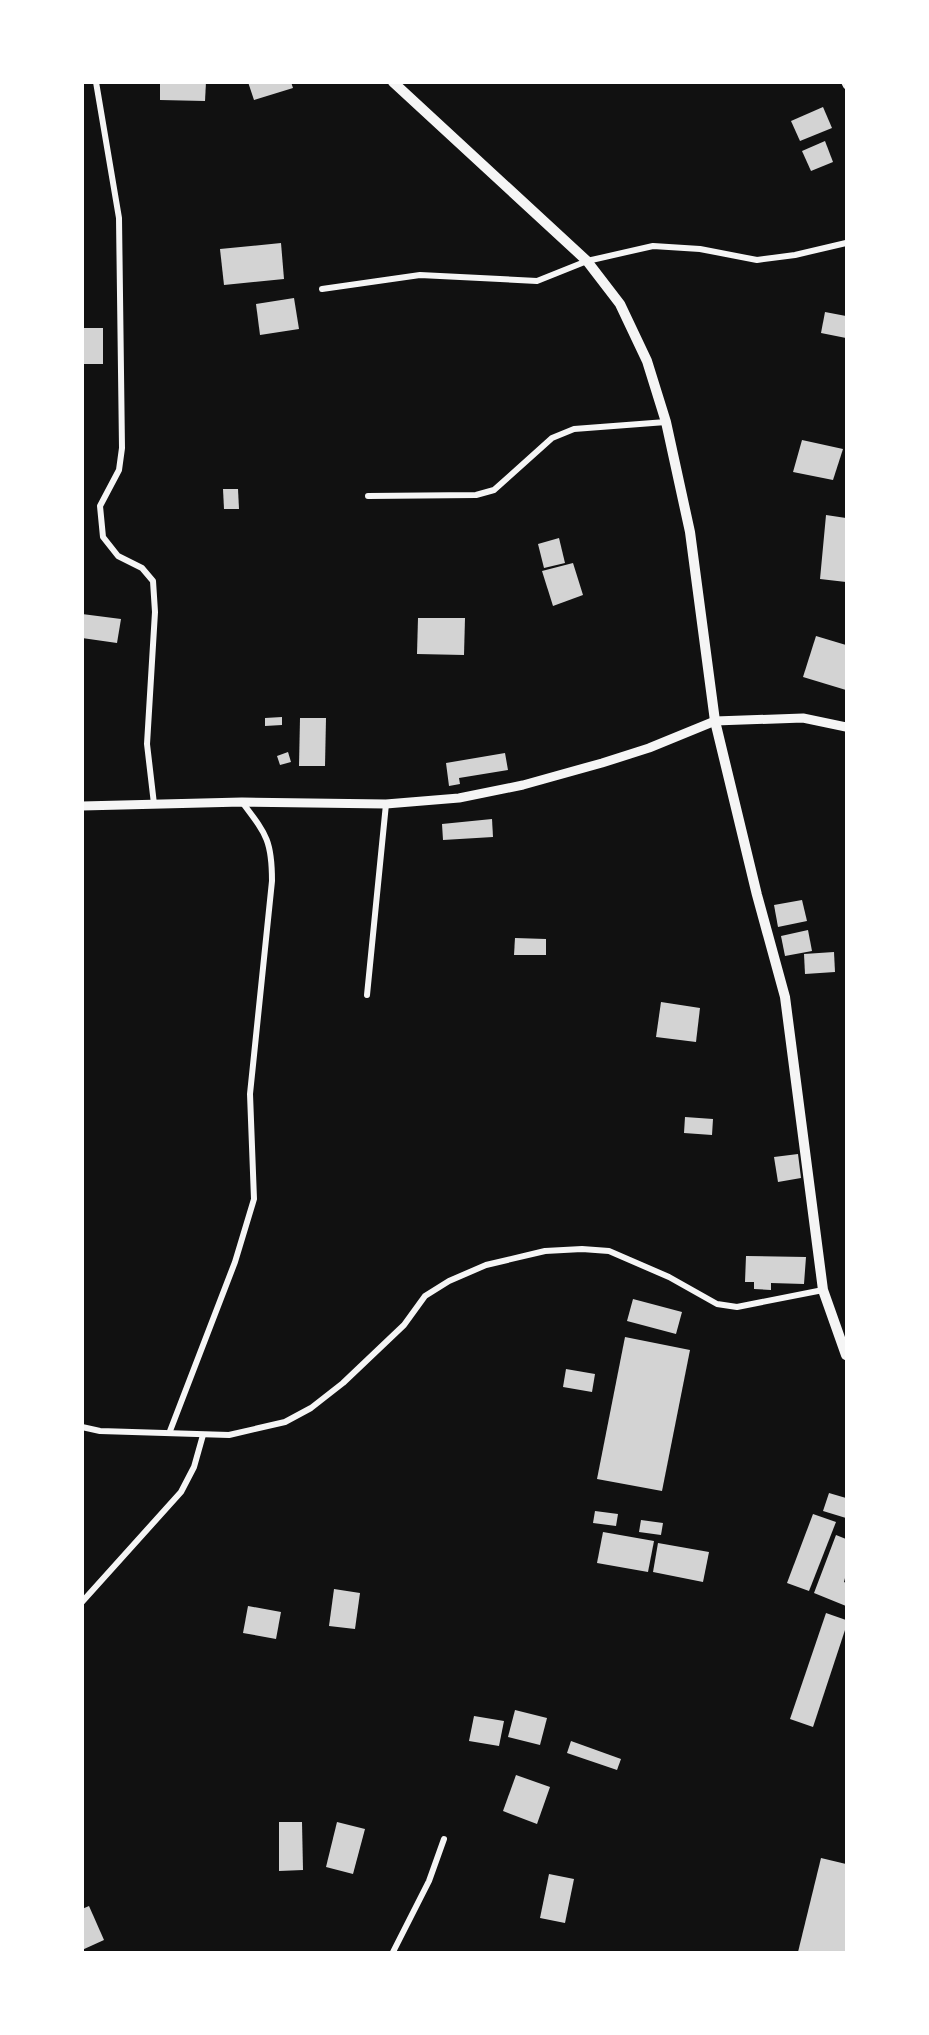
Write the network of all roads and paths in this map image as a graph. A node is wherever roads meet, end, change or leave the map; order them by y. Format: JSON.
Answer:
{"nodes":[{"id":1,"x":96,"y":82,"type":"edge"},
{"id":2,"x":393,"y":82,"type":"edge"},
{"id":3,"x":846,"y":243,"type":"edge"},
{"id":4,"x":587,"y":261,"type":"junction"},
{"id":5,"x":322,"y":289,"type":"dead end"},
{"id":6,"x":666,"y":422,"type":"junction"},
{"id":7,"x":368,"y":496,"type":"dead end"},
{"id":8,"x":715,"y":721,"type":"junction"},
{"id":9,"x":846,"y":727,"type":"edge"},
{"id":10,"x":242,"y":802,"type":"junction"},
{"id":11,"x":154,"y":804,"type":"junction"},
{"id":12,"x":386,"y":804,"type":"junction"},
{"id":13,"x":82,"y":806,"type":"edge"},
{"id":14,"x":367,"y":995,"type":"dead end"},
{"id":15,"x":823,"y":1290,"type":"junction"},
{"id":16,"x":846,"y":1355,"type":"edge"},
{"id":17,"x":82,"y":1427,"type":"edge"},
{"id":18,"x":170,"y":1431,"type":"junction"},
{"id":19,"x":203,"y":1436,"type":"junction"},
{"id":20,"x":82,"y":1602,"type":"edge"},
{"id":21,"x":444,"y":1839,"type":"dead end"},
{"id":22,"x":393,"y":1953,"type":"edge"}],
"edges":[{"from":1,"to":11,"type":"street"},
{"from":2,"to":4,"type":"main road"},
{"from":3,"to":4,"type":"street"},
{"from":4,"to":5,"type":"street"},
{"from":4,"to":6,"type":"main road"},
{"from":6,"to":7,"type":"street"},
{"from":6,"to":8,"type":"main road"},
{"from":8,"to":9,"type":"street"},
{"from":8,"to":12,"type":"street"},
{"from":8,"to":15,"type":"main road"},
{"from":10,"to":11,"type":"street"},
{"from":10,"to":12,"type":"street"},
{"from":10,"to":18,"type":"street"},
{"from":11,"to":13,"type":"street"},
{"from":12,"to":14,"type":"street"},
{"from":15,"to":16,"type":"main road"},
{"from":15,"to":19,"type":"street"},
{"from":17,"to":18,"type":"street"},
{"from":18,"to":19,"type":"street"},
{"from":19,"to":20,"type":"street"},
{"from":21,"to":22,"type":"street"}]}
